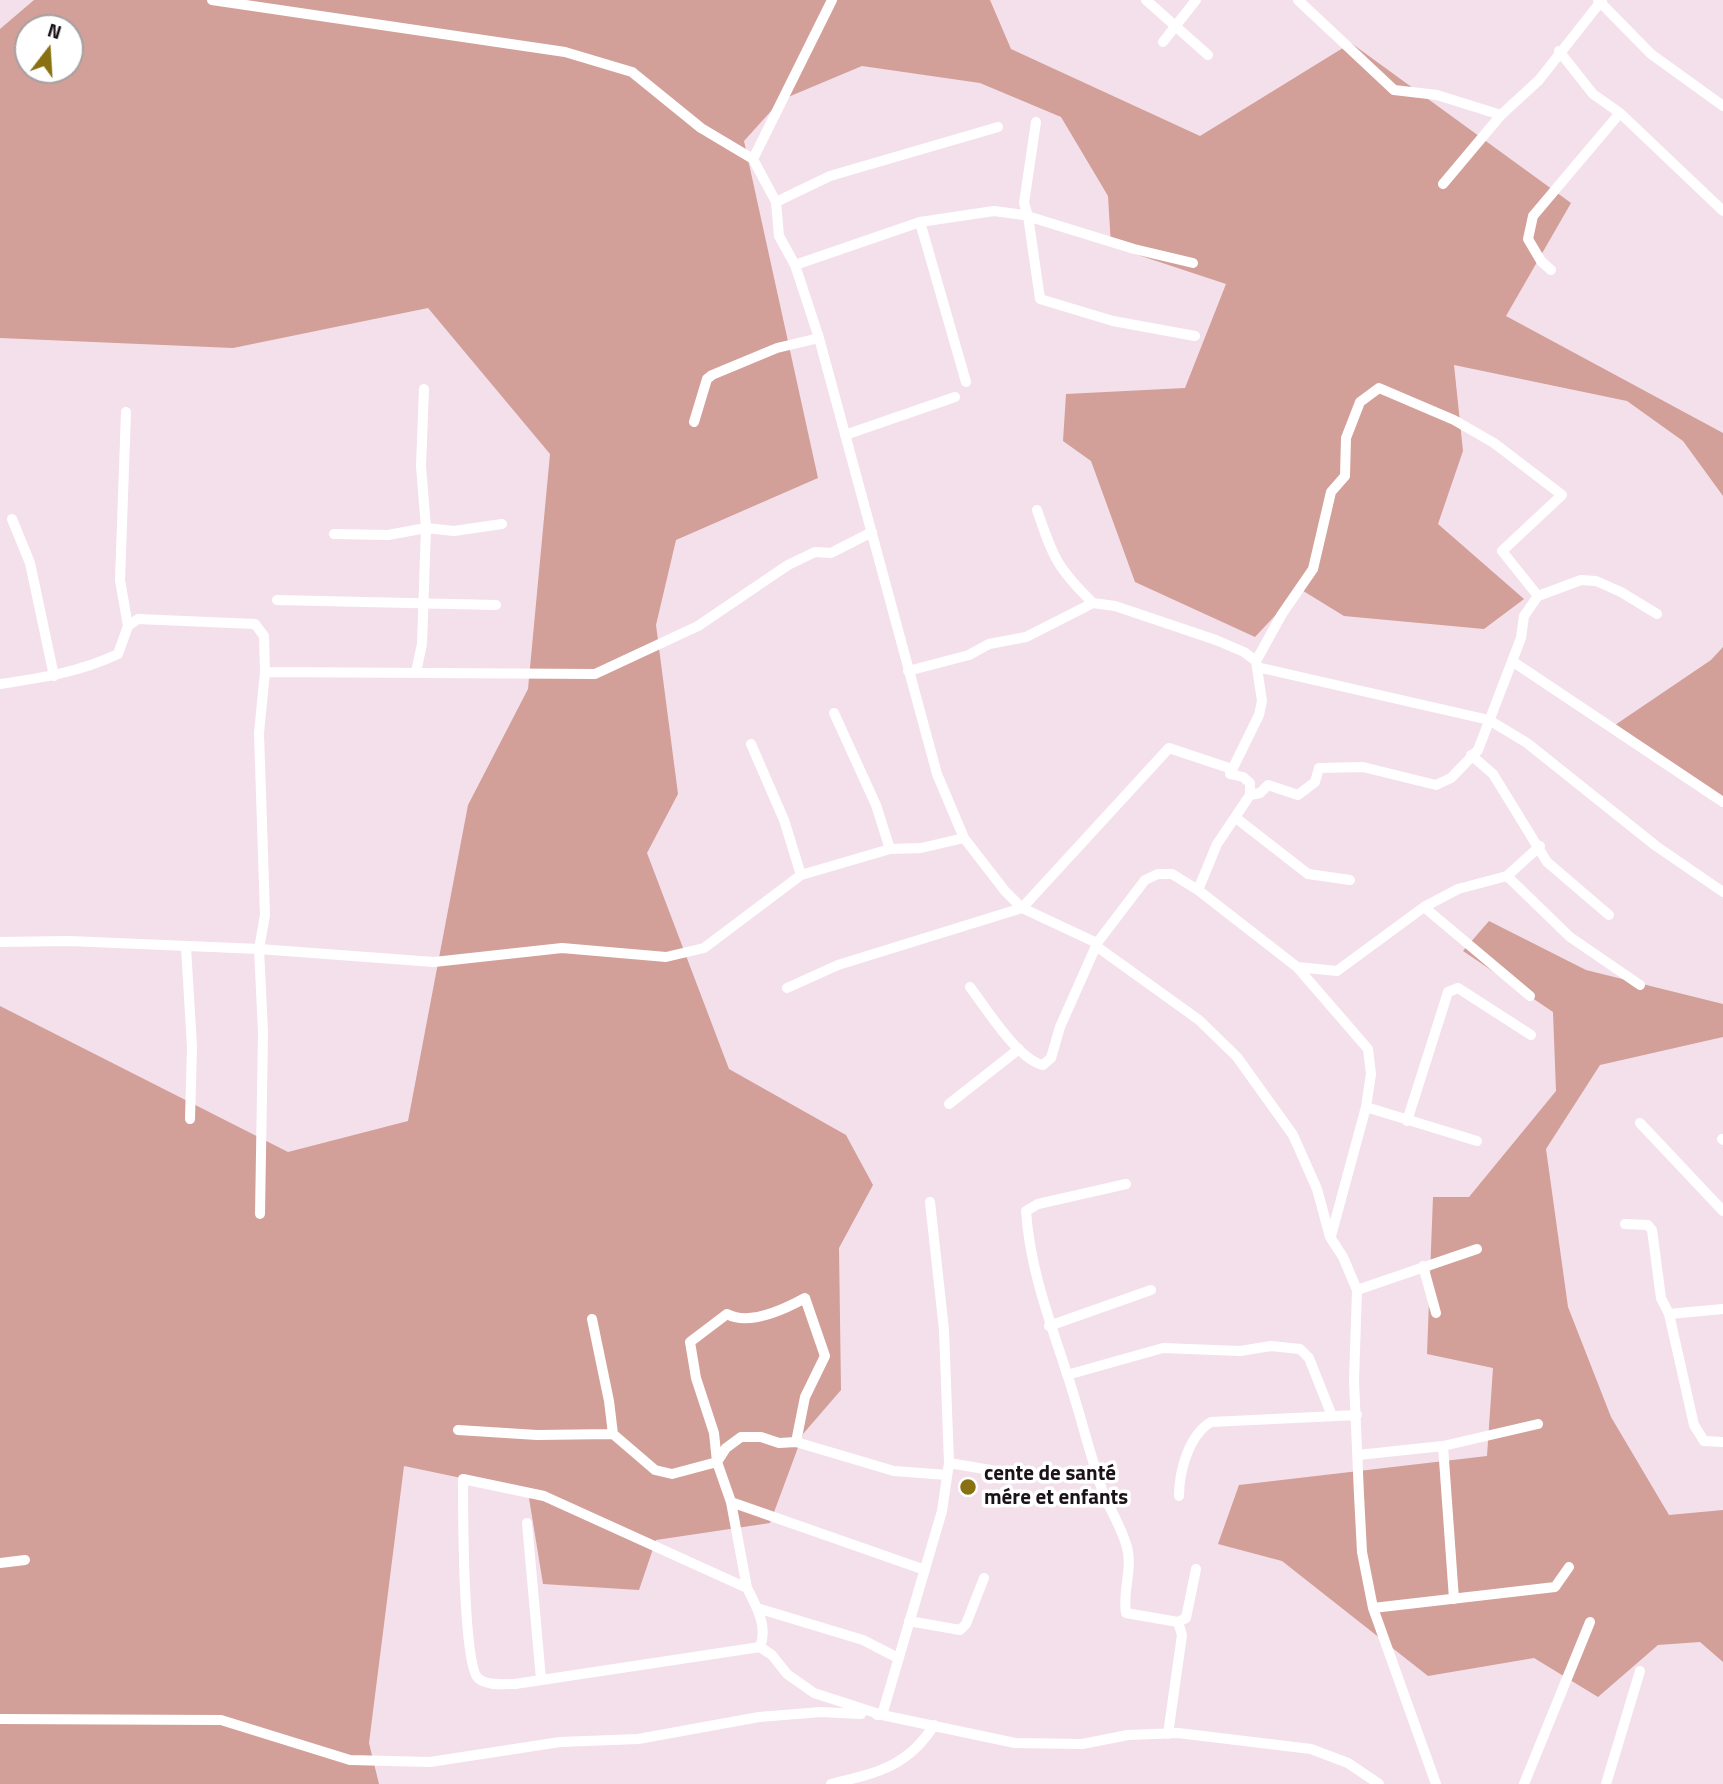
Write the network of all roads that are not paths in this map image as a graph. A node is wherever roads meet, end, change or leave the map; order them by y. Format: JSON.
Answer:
{"nodes":[{"id":1,"x":212,"y":0,"type":"edge"},
{"id":2,"x":832,"y":0,"type":"edge"},
{"id":3,"x":1146,"y":0,"type":"edge"},
{"id":4,"x":1196,"y":0,"type":"edge"},
{"id":5,"x":1298,"y":0,"type":"edge"},
{"id":6,"x":1600,"y":0,"type":"edge"},
{"id":7,"x":1175,"y":25,"type":"junction"},
{"id":8,"x":1163,"y":42,"type":"dead end"},
{"id":9,"x":1559,"y":51,"type":"junction"},
{"id":10,"x":1208,"y":55,"type":"dead end"},
{"id":11,"x":1723,"y":106,"type":"edge"},
{"id":12,"x":1619,"y":113,"type":"junction"},
{"id":13,"x":1501,"y":115,"type":"junction"},
{"id":14,"x":1036,"y":122,"type":"dead end"},
{"id":15,"x":998,"y":127,"type":"dead end"},
{"id":16,"x":753,"y":159,"type":"junction"},
{"id":17,"x":1443,"y":184,"type":"dead end"},
{"id":18,"x":775,"y":202,"type":"junction"},
{"id":19,"x":1723,"y":211,"type":"edge"},
{"id":20,"x":1028,"y":216,"type":"junction"},
{"id":21,"x":920,"y":222,"type":"junction"},
{"id":22,"x":1193,"y":264,"type":"dead end"},
{"id":23,"x":795,"y":265,"type":"junction"},
{"id":24,"x":1551,"y":270,"type":"dead end"},
{"id":25,"x":1195,"y":336,"type":"dead end"},
{"id":26,"x":819,"y":338,"type":"junction"},
{"id":27,"x":966,"y":383,"type":"dead end"},
{"id":28,"x":424,"y":389,"type":"dead end"},
{"id":29,"x":954,"y":397,"type":"dead end"},
{"id":30,"x":126,"y":412,"type":"dead end"},
{"id":31,"x":694,"y":422,"type":"dead end"},
{"id":32,"x":845,"y":435,"type":"junction"},
{"id":33,"x":1037,"y":510,"type":"dead end"},
{"id":34,"x":12,"y":519,"type":"dead end"},
{"id":35,"x":502,"y":524,"type":"dead end"},
{"id":36,"x":426,"y":528,"type":"junction"},
{"id":37,"x":872,"y":532,"type":"junction"},
{"id":38,"x":334,"y":534,"type":"dead end"},
{"id":39,"x":1538,"y":596,"type":"junction"},
{"id":40,"x":277,"y":600,"type":"dead end"},
{"id":41,"x":1093,"y":603,"type":"junction"},
{"id":42,"x":423,"y":604,"type":"junction"},
{"id":43,"x":496,"y":605,"type":"dead end"},
{"id":44,"x":1657,"y":614,"type":"dead end"},
{"id":45,"x":128,"y":626,"type":"junction"},
{"id":46,"x":1512,"y":660,"type":"junction"},
{"id":47,"x":1257,"y":664,"type":"junction"},
{"id":48,"x":908,"y":671,"type":"junction"},
{"id":49,"x":265,"y":672,"type":"junction"},
{"id":50,"x":416,"y":672,"type":"junction"},
{"id":51,"x":54,"y":676,"type":"junction"},
{"id":52,"x":0,"y":684,"type":"edge"},
{"id":53,"x":834,"y":713,"type":"dead end"},
{"id":54,"x":1489,"y":720,"type":"junction"},
{"id":55,"x":751,"y":744,"type":"dead end"},
{"id":56,"x":1471,"y":755,"type":"junction"},
{"id":57,"x":1232,"y":769,"type":"junction"},
{"id":58,"x":1250,"y":795,"type":"junction"},
{"id":59,"x":1723,"y":802,"type":"edge"},
{"id":60,"x":1236,"y":818,"type":"junction"},
{"id":61,"x":964,"y":838,"type":"junction"},
{"id":62,"x":1540,"y":846,"type":"junction"},
{"id":63,"x":890,"y":849,"type":"junction"},
{"id":64,"x":801,"y":875,"type":"junction"},
{"id":65,"x":1507,"y":876,"type":"junction"},
{"id":66,"x":1350,"y":880,"type":"dead end"},
{"id":67,"x":1198,"y":890,"type":"junction"},
{"id":68,"x":1723,"y":892,"type":"edge"},
{"id":69,"x":1424,"y":907,"type":"junction"},
{"id":70,"x":1022,"y":908,"type":"junction"},
{"id":71,"x":1609,"y":915,"type":"dead end"},
{"id":72,"x":0,"y":942,"type":"edge"},
{"id":73,"x":1096,"y":945,"type":"junction"},
{"id":74,"x":187,"y":947,"type":"junction"},
{"id":75,"x":259,"y":949,"type":"junction"},
{"id":76,"x":1297,"y":967,"type":"junction"},
{"id":77,"x":1640,"y":985,"type":"dead end"},
{"id":78,"x":970,"y":987,"type":"dead end"},
{"id":79,"x":787,"y":988,"type":"dead end"},
{"id":80,"x":1530,"y":996,"type":"dead end"},
{"id":81,"x":1531,"y":1035,"type":"dead end"},
{"id":82,"x":1019,"y":1049,"type":"junction"},
{"id":83,"x":949,"y":1104,"type":"dead end"},
{"id":84,"x":1366,"y":1107,"type":"junction"},
{"id":85,"x":190,"y":1119,"type":"dead end"},
{"id":86,"x":1407,"y":1121,"type":"junction"},
{"id":87,"x":1640,"y":1123,"type":"dead end"},
{"id":88,"x":1477,"y":1141,"type":"dead end"},
{"id":89,"x":1126,"y":1184,"type":"dead end"},
{"id":90,"x":930,"y":1202,"type":"dead end"},
{"id":91,"x":1723,"y":1212,"type":"edge"},
{"id":92,"x":260,"y":1214,"type":"dead end"},
{"id":93,"x":1625,"y":1224,"type":"dead end"},
{"id":94,"x":1330,"y":1237,"type":"junction"},
{"id":95,"x":1477,"y":1249,"type":"dead end"},
{"id":96,"x":1423,"y":1266,"type":"junction"},
{"id":97,"x":1151,"y":1290,"type":"dead end"},
{"id":98,"x":1357,"y":1290,"type":"junction"},
{"id":99,"x":1723,"y":1309,"type":"edge"},
{"id":100,"x":1436,"y":1312,"type":"dead end"},
{"id":101,"x":1669,"y":1314,"type":"junction"},
{"id":102,"x":592,"y":1319,"type":"dead end"},
{"id":103,"x":1049,"y":1326,"type":"junction"},
{"id":104,"x":1067,"y":1375,"type":"junction"},
{"id":105,"x":1357,"y":1415,"type":"junction"},
{"id":106,"x":1332,"y":1416,"type":"junction"},
{"id":107,"x":1538,"y":1424,"type":"dead end"},
{"id":108,"x":458,"y":1430,"type":"dead end"},
{"id":109,"x":612,"y":1434,"type":"junction"},
{"id":110,"x":796,"y":1442,"type":"junction"},
{"id":111,"x":1723,"y":1442,"type":"edge"},
{"id":112,"x":1443,"y":1446,"type":"junction"},
{"id":113,"x":1358,"y":1455,"type":"junction"},
{"id":114,"x":717,"y":1462,"type":"junction"},
{"id":115,"x":949,"y":1463,"type":"junction"},
{"id":116,"x":1095,"y":1470,"type":"junction"},
{"id":117,"x":947,"y":1475,"type":"junction"},
{"id":118,"x":1179,"y":1496,"type":"dead end"},
{"id":119,"x":731,"y":1502,"type":"junction"},
{"id":120,"x":527,"y":1523,"type":"dead end"},
{"id":121,"x":26,"y":1560,"type":"dead end"},
{"id":122,"x":0,"y":1563,"type":"edge"},
{"id":123,"x":1569,"y":1567,"type":"dead end"},
{"id":124,"x":1196,"y":1569,"type":"dead end"},
{"id":125,"x":925,"y":1570,"type":"junction"},
{"id":126,"x":984,"y":1578,"type":"dead end"},
{"id":127,"x":747,"y":1588,"type":"junction"},
{"id":128,"x":1454,"y":1599,"type":"junction"},
{"id":129,"x":757,"y":1608,"type":"junction"},
{"id":130,"x":1373,"y":1608,"type":"junction"},
{"id":131,"x":909,"y":1621,"type":"junction"},
{"id":132,"x":1178,"y":1622,"type":"junction"},
{"id":133,"x":1590,"y":1622,"type":"dead end"},
{"id":134,"x":760,"y":1647,"type":"junction"},
{"id":135,"x":898,"y":1658,"type":"junction"},
{"id":136,"x":1640,"y":1671,"type":"dead end"},
{"id":137,"x":541,"y":1679,"type":"junction"},
{"id":138,"x":882,"y":1715,"type":"junction"},
{"id":139,"x":0,"y":1719,"type":"edge"},
{"id":140,"x":934,"y":1725,"type":"junction"},
{"id":141,"x":1168,"y":1734,"type":"junction"},
{"id":142,"x":865,"y":1780,"type":"edge"},
{"id":143,"x":831,"y":1784,"type":"edge"},
{"id":144,"x":1379,"y":1784,"type":"edge"},
{"id":145,"x":1436,"y":1784,"type":"edge"},
{"id":146,"x":1524,"y":1784,"type":"edge"},
{"id":147,"x":1606,"y":1784,"type":"edge"}],
"edges":[{"from":1,"to":16,"type":"street"},
{"from":2,"to":16,"type":"street"},
{"from":3,"to":7,"type":"street"},
{"from":4,"to":7,"type":"street"},
{"from":5,"to":13,"type":"street"},
{"from":6,"to":9,"type":"street"},
{"from":6,"to":11,"type":"street"},
{"from":7,"to":8,"type":"street"},
{"from":7,"to":10,"type":"street"},
{"from":9,"to":12,"type":"street"},
{"from":9,"to":13,"type":"street"},
{"from":12,"to":19,"type":"street"},
{"from":12,"to":24,"type":"street"},
{"from":13,"to":17,"type":"street"},
{"from":14,"to":20,"type":"street"},
{"from":15,"to":18,"type":"street"},
{"from":16,"to":18,"type":"street"},
{"from":18,"to":23,"type":"street"},
{"from":20,"to":21,"type":"street"},
{"from":20,"to":22,"type":"street"},
{"from":20,"to":25,"type":"street"},
{"from":21,"to":23,"type":"street"},
{"from":21,"to":27,"type":"street"},
{"from":23,"to":26,"type":"street"},
{"from":26,"to":31,"type":"street"},
{"from":26,"to":32,"type":"street"},
{"from":28,"to":36,"type":"street"},
{"from":29,"to":32,"type":"street"},
{"from":30,"to":45,"type":"street"},
{"from":32,"to":37,"type":"street"},
{"from":33,"to":41,"type":"street"},
{"from":34,"to":51,"type":"street"},
{"from":35,"to":36,"type":"street"},
{"from":36,"to":38,"type":"street"},
{"from":36,"to":42,"type":"street"},
{"from":37,"to":48,"type":"street"},
{"from":37,"to":50,"type":"street"},
{"from":39,"to":44,"type":"street"},
{"from":39,"to":46,"type":"street"},
{"from":39,"to":47,"type":"street"},
{"from":40,"to":42,"type":"street"},
{"from":41,"to":47,"type":"street"},
{"from":41,"to":48,"type":"street"},
{"from":42,"to":43,"type":"street"},
{"from":42,"to":50,"type":"street"},
{"from":45,"to":49,"type":"street"},
{"from":45,"to":51,"type":"street"},
{"from":46,"to":54,"type":"street"},
{"from":46,"to":59,"type":"street"},
{"from":47,"to":54,"type":"street"},
{"from":47,"to":57,"type":"street"},
{"from":48,"to":61,"type":"street"},
{"from":49,"to":50,"type":"street"},
{"from":49,"to":75,"type":"street"},
{"from":51,"to":52,"type":"street"},
{"from":53,"to":63,"type":"street"},
{"from":54,"to":56,"type":"street"},
{"from":54,"to":68,"type":"street"},
{"from":55,"to":64,"type":"street"},
{"from":56,"to":58,"type":"street"},
{"from":56,"to":62,"type":"street"},
{"from":57,"to":58,"type":"street"},
{"from":57,"to":70,"type":"street"},
{"from":58,"to":60,"type":"street"},
{"from":60,"to":66,"type":"street"},
{"from":60,"to":67,"type":"street"},
{"from":61,"to":63,"type":"street"},
{"from":61,"to":70,"type":"street"},
{"from":62,"to":65,"type":"street"},
{"from":62,"to":71,"type":"street"},
{"from":63,"to":64,"type":"street"},
{"from":64,"to":75,"type":"street"},
{"from":65,"to":69,"type":"street"},
{"from":65,"to":77,"type":"street"},
{"from":67,"to":73,"type":"street"},
{"from":67,"to":76,"type":"street"},
{"from":69,"to":76,"type":"street"},
{"from":69,"to":80,"type":"street"},
{"from":70,"to":73,"type":"street"},
{"from":70,"to":79,"type":"street"},
{"from":72,"to":74,"type":"street"},
{"from":73,"to":82,"type":"street"},
{"from":73,"to":94,"type":"street"},
{"from":74,"to":75,"type":"street"},
{"from":74,"to":85,"type":"street"},
{"from":75,"to":92,"type":"street"},
{"from":76,"to":84,"type":"street"},
{"from":78,"to":82,"type":"street"},
{"from":81,"to":86,"type":"street"},
{"from":82,"to":83,"type":"street"},
{"from":84,"to":86,"type":"street"},
{"from":84,"to":94,"type":"street"},
{"from":86,"to":88,"type":"street"},
{"from":87,"to":91,"type":"street"},
{"from":89,"to":103,"type":"street"},
{"from":90,"to":115,"type":"street"},
{"from":93,"to":101,"type":"street"},
{"from":94,"to":98,"type":"street"},
{"from":95,"to":96,"type":"street"},
{"from":96,"to":98,"type":"street"},
{"from":96,"to":100,"type":"street"},
{"from":97,"to":103,"type":"street"},
{"from":98,"to":105,"type":"street"},
{"from":99,"to":101,"type":"street"},
{"from":101,"to":111,"type":"street"},
{"from":102,"to":109,"type":"street"},
{"from":103,"to":104,"type":"street"},
{"from":104,"to":106,"type":"street"},
{"from":104,"to":116,"type":"street"},
{"from":105,"to":106,"type":"street"},
{"from":105,"to":113,"type":"street"},
{"from":106,"to":118,"type":"street"},
{"from":107,"to":112,"type":"street"},
{"from":108,"to":109,"type":"street"},
{"from":109,"to":114,"type":"street"},
{"from":110,"to":114,"type":"street"},
{"from":110,"to":114,"type":"street"},
{"from":110,"to":117,"type":"street"},
{"from":112,"to":113,"type":"street"},
{"from":112,"to":128,"type":"street"},
{"from":113,"to":130,"type":"street"},
{"from":114,"to":119,"type":"street"},
{"from":115,"to":116,"type":"street"},
{"from":115,"to":117,"type":"street"},
{"from":116,"to":132,"type":"street"},
{"from":117,"to":125,"type":"street"},
{"from":119,"to":125,"type":"street"},
{"from":119,"to":127,"type":"street"},
{"from":120,"to":137,"type":"street"},
{"from":121,"to":122,"type":"street"},
{"from":123,"to":128,"type":"street"},
{"from":124,"to":132,"type":"street"},
{"from":125,"to":131,"type":"street"},
{"from":126,"to":131,"type":"street"},
{"from":127,"to":129,"type":"street"},
{"from":127,"to":137,"type":"street"},
{"from":128,"to":130,"type":"street"},
{"from":129,"to":134,"type":"street"},
{"from":129,"to":135,"type":"street"},
{"from":130,"to":145,"type":"street"},
{"from":131,"to":135,"type":"street"},
{"from":132,"to":141,"type":"street"},
{"from":133,"to":146,"type":"street"},
{"from":134,"to":137,"type":"street"},
{"from":134,"to":138,"type":"street"},
{"from":135,"to":138,"type":"street"},
{"from":136,"to":147,"type":"street"},
{"from":138,"to":139,"type":"street"},
{"from":138,"to":140,"type":"street"},
{"from":140,"to":141,"type":"street"},
{"from":140,"to":142,"type":"street"},
{"from":141,"to":144,"type":"street"},
{"from":142,"to":143,"type":"street"}]}
